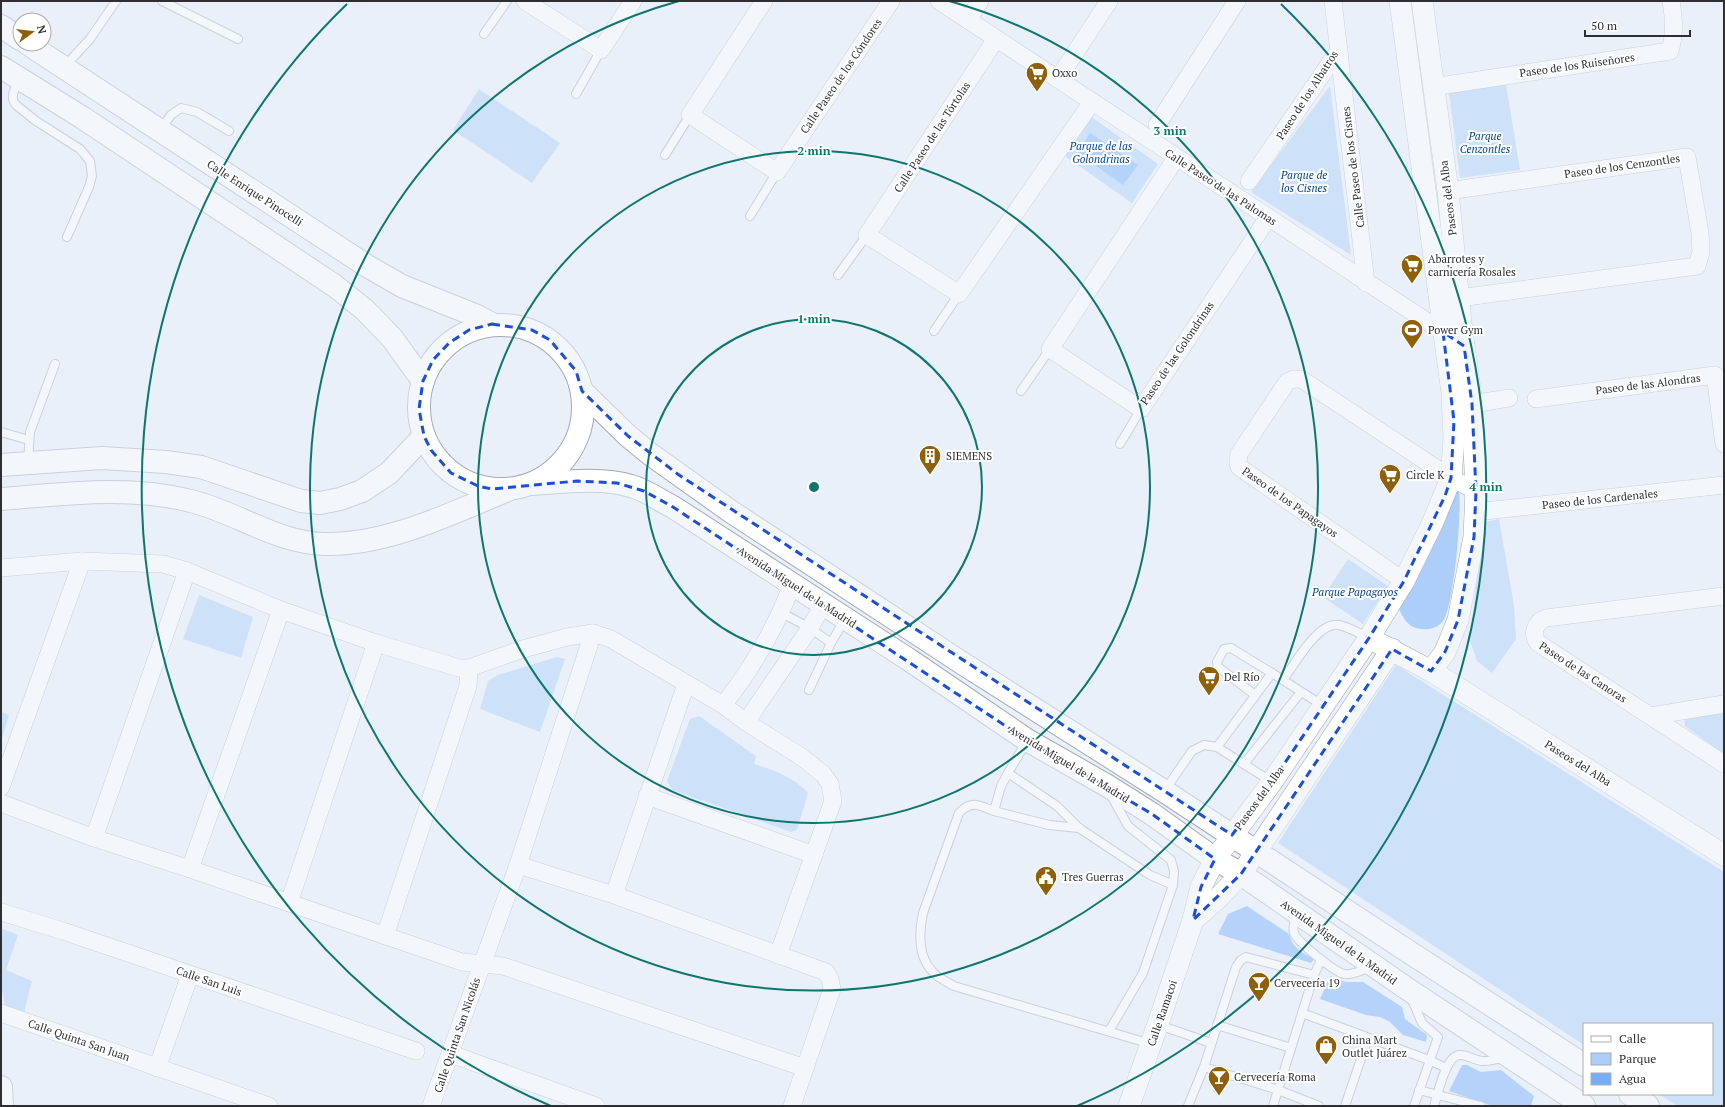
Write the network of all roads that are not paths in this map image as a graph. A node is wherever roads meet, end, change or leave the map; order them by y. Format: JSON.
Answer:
{"nodes":[{"id":1,"x":116,"y":1,"type":"edge"},
{"id":2,"x":162,"y":1,"type":"edge"},
{"id":3,"x":507,"y":1,"type":"edge"},
{"id":4,"x":526,"y":1,"type":"edge"},
{"id":5,"x":634,"y":1,"type":"edge"},
{"id":6,"x":764,"y":1,"type":"edge"},
{"id":7,"x":891,"y":1,"type":"edge"},
{"id":8,"x":939,"y":1,"type":"edge"},
{"id":9,"x":980,"y":1,"type":"edge"},
{"id":10,"x":1109,"y":1,"type":"edge"},
{"id":11,"x":1238,"y":1,"type":"edge"},
{"id":12,"x":1333,"y":1,"type":"edge"},
{"id":13,"x":1400,"y":1,"type":"edge"},
{"id":14,"x":1422,"y":1,"type":"edge"},
{"id":15,"x":1671,"y":1,"type":"edge"},
{"id":16,"x":968,"y":20,"type":"junction"},
{"id":17,"x":1,"y":26,"type":"edge"},
{"id":18,"x":12,"y":34,"type":"edge"},
{"id":19,"x":484,"y":34,"type":"dead end"},
{"id":20,"x":238,"y":39,"type":"dead end"},
{"id":21,"x":996,"y":39,"type":"junction"},
{"id":22,"x":601,"y":50,"type":"junction"},
{"id":23,"x":1339,"y":50,"type":"junction"},
{"id":24,"x":40,"y":52,"type":"edge"},
{"id":25,"x":1,"y":67,"type":"edge"},
{"id":26,"x":63,"y":68,"type":"junction"},
{"id":27,"x":20,"y":79,"type":"junction"},
{"id":28,"x":1058,"y":79,"type":"junction"},
{"id":29,"x":1433,"y":87,"type":"junction"},
{"id":30,"x":576,"y":94,"type":"dead end"},
{"id":31,"x":1092,"y":102,"type":"junction"},
{"id":32,"x":690,"y":115,"type":"junction"},
{"id":33,"x":1157,"y":125,"type":"dead end"},
{"id":34,"x":159,"y":130,"type":"junction"},
{"id":35,"x":229,"y":131,"type":"dead end"},
{"id":36,"x":665,"y":155,"type":"dead end"},
{"id":37,"x":1176,"y":158,"type":"junction"},
{"id":38,"x":777,"y":172,"type":"junction"},
{"id":39,"x":1249,"y":182,"type":"dead end"},
{"id":40,"x":1448,"y":191,"type":"junction"},
{"id":41,"x":750,"y":216,"type":"dead end"},
{"id":42,"x":1268,"y":218,"type":"junction"},
{"id":43,"x":867,"y":235,"type":"junction"},
{"id":44,"x":66,"y":237,"type":"dead end"},
{"id":45,"x":838,"y":275,"type":"dead end"},
{"id":46,"x":1366,"y":283,"type":"junction"},
{"id":47,"x":960,"y":294,"type":"junction"},
{"id":48,"x":1459,"y":298,"type":"junction"},
{"id":49,"x":492,"y":324,"type":"junction"},
{"id":50,"x":934,"y":331,"type":"dead end"},
{"id":51,"x":1443,"y":332,"type":"junction"},
{"id":52,"x":1464,"y":346,"type":"junction"},
{"id":53,"x":1050,"y":349,"type":"junction"},
{"id":54,"x":55,"y":364,"type":"dead end"},
{"id":55,"x":423,"y":381,"type":"junction"},
{"id":56,"x":582,"y":390,"type":"junction"},
{"id":57,"x":1021,"y":391,"type":"dead end"},
{"id":58,"x":1509,"y":398,"type":"dead end"},
{"id":59,"x":1536,"y":398,"type":"dead end"},
{"id":60,"x":1472,"y":404,"type":"junction"},
{"id":61,"x":1141,"y":408,"type":"junction"},
{"id":62,"x":1,"y":432,"type":"edge"},
{"id":63,"x":424,"y":436,"type":"junction"},
{"id":64,"x":29,"y":440,"type":"junction"},
{"id":65,"x":1120,"y":444,"type":"dead end"},
{"id":66,"x":1724,"y":444,"type":"edge"},
{"id":67,"x":28,"y":463,"type":"junction"},
{"id":68,"x":1,"y":465,"type":"edge"},
{"id":69,"x":1451,"y":478,"type":"junction"},
{"id":70,"x":532,"y":484,"type":"junction"},
{"id":71,"x":1724,"y":485,"type":"edge"},
{"id":72,"x":508,"y":490,"type":"junction"},
{"id":73,"x":1476,"y":491,"type":"junction"},
{"id":74,"x":1,"y":499,"type":"edge"},
{"id":75,"x":1476,"y":512,"type":"junction"},
{"id":76,"x":82,"y":561,"type":"junction"},
{"id":77,"x":1,"y":568,"type":"edge"},
{"id":78,"x":187,"y":571,"type":"junction"},
{"id":79,"x":1404,"y":581,"type":"junction"},
{"id":80,"x":792,"y":585,"type":"junction"},
{"id":81,"x":1724,"y":596,"type":"edge"},
{"id":82,"x":823,"y":604,"type":"junction"},
{"id":83,"x":281,"y":610,"type":"junction"},
{"id":84,"x":782,"y":613,"type":"junction"},
{"id":85,"x":846,"y":619,"type":"junction"},
{"id":86,"x":810,"y":628,"type":"junction"},
{"id":87,"x":593,"y":633,"type":"junction"},
{"id":88,"x":1369,"y":638,"type":"junction"},
{"id":89,"x":376,"y":643,"type":"junction"},
{"id":90,"x":831,"y":643,"type":"junction"},
{"id":91,"x":1392,"y":649,"type":"junction"},
{"id":92,"x":469,"y":668,"type":"junction"},
{"id":93,"x":1431,"y":671,"type":"junction"},
{"id":94,"x":1272,"y":673,"type":"junction"},
{"id":95,"x":1283,"y":680,"type":"junction"},
{"id":96,"x":686,"y":684,"type":"junction"},
{"id":97,"x":809,"y":690,"type":"dead end"},
{"id":98,"x":1301,"y":692,"type":"junction"},
{"id":99,"x":1255,"y":695,"type":"junction"},
{"id":100,"x":1724,"y":704,"type":"edge"},
{"id":101,"x":723,"y":705,"type":"junction"},
{"id":102,"x":1323,"y":706,"type":"junction"},
{"id":103,"x":1651,"y":716,"type":"junction"},
{"id":104,"x":746,"y":722,"type":"junction"},
{"id":105,"x":1027,"y":740,"type":"junction"},
{"id":106,"x":1217,"y":747,"type":"junction"},
{"id":107,"x":1244,"y":764,"type":"junction"},
{"id":108,"x":1724,"y":764,"type":"edge"},
{"id":109,"x":1008,"y":773,"type":"junction"},
{"id":110,"x":1272,"y":782,"type":"junction"},
{"id":111,"x":1106,"y":786,"type":"junction"},
{"id":112,"x":1,"y":787,"type":"edge"},
{"id":113,"x":1164,"y":791,"type":"junction"},
{"id":114,"x":647,"y":796,"type":"junction"},
{"id":115,"x":1,"y":803,"type":"edge"},
{"id":116,"x":994,"y":811,"type":"junction"},
{"id":117,"x":1079,"y":828,"type":"junction"},
{"id":118,"x":1232,"y":835,"type":"junction"},
{"id":119,"x":94,"y":838,"type":"junction"},
{"id":120,"x":1258,"y":851,"type":"junction"},
{"id":121,"x":814,"y":855,"type":"junction"},
{"id":122,"x":1724,"y":855,"type":"edge"},
{"id":123,"x":1215,"y":859,"type":"junction"},
{"id":124,"x":518,"y":866,"type":"junction"},
{"id":125,"x":190,"y":869,"type":"junction"},
{"id":126,"x":1241,"y":874,"type":"junction"},
{"id":127,"x":1173,"y":885,"type":"junction"},
{"id":128,"x":614,"y":895,"type":"junction"},
{"id":129,"x":289,"y":903,"type":"junction"},
{"id":130,"x":1,"y":912,"type":"edge"},
{"id":131,"x":1297,"y":912,"type":"junction"},
{"id":132,"x":1193,"y":920,"type":"junction"},
{"id":133,"x":385,"y":936,"type":"junction"},
{"id":134,"x":778,"y":955,"type":"junction"},
{"id":135,"x":1322,"y":960,"type":"junction"},
{"id":136,"x":482,"y":964,"type":"junction"},
{"id":137,"x":1374,"y":966,"type":"junction"},
{"id":138,"x":190,"y":975,"type":"junction"},
{"id":139,"x":1314,"y":975,"type":"junction"},
{"id":140,"x":1409,"y":990,"type":"junction"},
{"id":141,"x":1,"y":1013,"type":"edge"},
{"id":142,"x":1302,"y":1014,"type":"junction"},
{"id":143,"x":1158,"y":1024,"type":"junction"},
{"id":144,"x":1217,"y":1025,"type":"junction"},
{"id":145,"x":1109,"y":1031,"type":"junction"},
{"id":146,"x":1368,"y":1038,"type":"junction"},
{"id":147,"x":1211,"y":1043,"type":"junction"},
{"id":148,"x":1152,"y":1044,"type":"junction"},
{"id":149,"x":1291,"y":1048,"type":"junction"},
{"id":150,"x":416,"y":1051,"type":"dead end"},
{"id":151,"x":451,"y":1054,"type":"junction"},
{"id":152,"x":1429,"y":1060,"type":"junction"},
{"id":153,"x":1514,"y":1060,"type":"junction"},
{"id":154,"x":1583,"y":1064,"type":"edge"},
{"id":155,"x":1204,"y":1067,"type":"junction"},
{"id":156,"x":157,"y":1068,"type":"junction"},
{"id":157,"x":805,"y":1068,"type":"junction"},
{"id":158,"x":1446,"y":1068,"type":"junction"},
{"id":159,"x":1,"y":1087,"type":"edge"},
{"id":160,"x":1278,"y":1090,"type":"junction"},
{"id":161,"x":1420,"y":1090,"type":"junction"},
{"id":162,"x":1438,"y":1095,"type":"junction"},
{"id":163,"x":1632,"y":1095,"type":"edge"},
{"id":164,"x":2,"y":1106,"type":"edge"},
{"id":165,"x":269,"y":1106,"type":"edge"},
{"id":166,"x":431,"y":1106,"type":"edge"},
{"id":167,"x":596,"y":1106,"type":"edge"},
{"id":168,"x":792,"y":1106,"type":"edge"},
{"id":169,"x":1129,"y":1106,"type":"edge"},
{"id":170,"x":1188,"y":1106,"type":"edge"},
{"id":171,"x":1274,"y":1106,"type":"edge"},
{"id":172,"x":1319,"y":1106,"type":"edge"},
{"id":173,"x":1345,"y":1106,"type":"edge"},
{"id":174,"x":1414,"y":1106,"type":"edge"},
{"id":175,"x":1434,"y":1106,"type":"edge"},
{"id":176,"x":1481,"y":1106,"type":"edge"},
{"id":177,"x":1584,"y":1106,"type":"edge"},
{"id":178,"x":1648,"y":1106,"type":"edge"}],
"edges":[{"from":1,"to":26,"type":"lane"},
{"from":2,"to":20,"type":"lane"},
{"from":3,"to":19,"type":"lane"},
{"from":4,"to":22,"type":"street"},
{"from":5,"to":22,"type":"street"},
{"from":6,"to":32,"type":"street"},
{"from":7,"to":38,"type":"street","name":"Calle Paseo de los Cóndores"},
{"from":8,"to":16,"type":"street","name":"Calle Paseo de las Palomas"},
{"from":9,"to":16,"type":"street"},
{"from":10,"to":28,"type":"street"},
{"from":11,"to":33,"type":"street"},
{"from":12,"to":23,"type":"street","name":"Paseo de los Albatros"},
{"from":13,"to":51,"type":"street","name":"Paseos del Alba"},
{"from":14,"to":29,"type":"street","name":"Paseos del Alba"},
{"from":15,"to":29,"type":"street","name":"Paseo de los Ruiseñores"},
{"from":16,"to":21,"type":"street","name":"Calle Paseo de las Palomas"},
{"from":17,"to":18,"type":"main road"},
{"from":21,"to":28,"type":"street","name":"Calle Paseo de las Palomas"},
{"from":21,"to":43,"type":"street","name":"Calle Paseo de las Tórtolas"},
{"from":22,"to":30,"type":"lane"},
{"from":23,"to":39,"type":"street","name":"Paseo de los Albatros"},
{"from":23,"to":46,"type":"street","name":"Calle Paseo de los Cisnes"},
{"from":24,"to":26,"type":"main road","name":"Calle Enrique Pinocelli"},
{"from":25,"to":27,"type":"main road"},
{"from":26,"to":34,"type":"main road","name":"Calle Enrique Pinocelli"},
{"from":27,"to":44,"type":"lane"},
{"from":27,"to":55,"type":"main road"},
{"from":28,"to":31,"type":"street","name":"Calle Paseo de las Palomas"},
{"from":29,"to":40,"type":"street","name":"Paseos del Alba"},
{"from":31,"to":37,"type":"street","name":"Calle Paseo de las Palomas"},
{"from":31,"to":47,"type":"street"},
{"from":32,"to":36,"type":"lane"},
{"from":32,"to":38,"type":"street"},
{"from":34,"to":35,"type":"lane"},
{"from":34,"to":49,"type":"main road","name":"Calle Enrique Pinocelli"},
{"from":37,"to":42,"type":"street","name":"Calle Paseo de las Palomas"},
{"from":37,"to":53,"type":"street"},
{"from":38,"to":41,"type":"lane","name":"Calle Paseo de los Cóndores"},
{"from":40,"to":48,"type":"street","name":"Paseos del Alba"},
{"from":40,"to":48,"type":"street","name":"Paseo de los Cenzontles"},
{"from":42,"to":46,"type":"street","name":"Calle Paseo de las Palomas"},
{"from":42,"to":61,"type":"street","name":"Paseo de las Golondrinas"},
{"from":43,"to":45,"type":"lane","name":"Calle Paseo de las Tórtolas"},
{"from":43,"to":47,"type":"street"},
{"from":46,"to":51,"type":"street","name":"Calle Paseo de las Palomas"},
{"from":47,"to":50,"type":"lane"},
{"from":48,"to":52,"type":"street","name":"Paseos del Alba"},
{"from":49,"to":55,"type":"main road"},
{"from":49,"to":56,"type":"main road"},
{"from":51,"to":52,"type":"street","name":"Calle Paseo de las Palomas"},
{"from":51,"to":69,"type":"street","name":"Paseos del Alba"},
{"from":52,"to":60,"type":"street","name":"Paseos del Alba"},
{"from":53,"to":57,"type":"lane"},
{"from":53,"to":61,"type":"street","name":"Paseo de las Golondrinas"},
{"from":54,"to":64,"type":"lane"},
{"from":55,"to":63,"type":"main road"},
{"from":56,"to":70,"type":"main road"},
{"from":56,"to":113,"type":"main road"},
{"from":58,"to":60,"type":"street"},
{"from":59,"to":66,"type":"street","name":"Paseo de las Alondras"},
{"from":60,"to":73,"type":"street","name":"Paseos del Alba"},
{"from":61,"to":65,"type":"lane"},
{"from":62,"to":64,"type":"lane"},
{"from":63,"to":67,"type":"main road"},
{"from":63,"to":72,"type":"main road"},
{"from":64,"to":67,"type":"lane"},
{"from":67,"to":68,"type":"main road"},
{"from":69,"to":73,"type":"street"},
{"from":69,"to":79,"type":"street","name":"Paseos del Alba"},
{"from":69,"to":79,"type":"street","name":"Paseo de los Papagayos"},
{"from":70,"to":72,"type":"main road"},
{"from":70,"to":80,"type":"main road","name":"Avenida Miguel de la Madrid"},
{"from":71,"to":75,"type":"street","name":"Paseo de los Cardenales"},
{"from":72,"to":74,"type":"main road"},
{"from":73,"to":75,"type":"street","name":"Paseos del Alba"},
{"from":75,"to":93,"type":"street","name":"Paseos del Alba"},
{"from":76,"to":77,"type":"street"},
{"from":76,"to":78,"type":"street"},
{"from":76,"to":112,"type":"street"},
{"from":78,"to":83,"type":"street"},
{"from":78,"to":119,"type":"street"},
{"from":79,"to":88,"type":"street","name":"Paseos del Alba"},
{"from":80,"to":82,"type":"main road","name":"Avenida Miguel de la Madrid"},
{"from":80,"to":84,"type":"street"},
{"from":81,"to":103,"type":"street","name":"Paseo de las Canoras"},
{"from":82,"to":85,"type":"main road","name":"Avenida Miguel de la Madrid"},
{"from":82,"to":86,"type":"street"},
{"from":83,"to":89,"type":"street"},
{"from":83,"to":125,"type":"street"},
{"from":84,"to":86,"type":"lane"},
{"from":84,"to":101,"type":"street"},
{"from":85,"to":90,"type":"lane"},
{"from":85,"to":105,"type":"main road","name":"Avenida Miguel de la Madrid"},
{"from":86,"to":90,"type":"lane"},
{"from":86,"to":104,"type":"street"},
{"from":87,"to":92,"type":"street"},
{"from":87,"to":96,"type":"street"},
{"from":87,"to":124,"type":"street","name":"Calle Quinta San Nicolás"},
{"from":88,"to":91,"type":"street","name":"Paseos del Alba"},
{"from":88,"to":95,"type":"lane"},
{"from":88,"to":102,"type":"street","name":"Paseos del Alba"},
{"from":89,"to":92,"type":"street"},
{"from":89,"to":129,"type":"street"},
{"from":90,"to":97,"type":"lane"},
{"from":91,"to":93,"type":"street","name":"Paseos del Alba"},
{"from":91,"to":120,"type":"street"},
{"from":92,"to":133,"type":"street"},
{"from":93,"to":122,"type":"street","name":"Paseos del Alba"},
{"from":94,"to":95,"type":"lane"},
{"from":94,"to":99,"type":"lane"},
{"from":94,"to":99,"type":"lane"},
{"from":95,"to":98,"type":"lane"},
{"from":96,"to":101,"type":"street"},
{"from":96,"to":114,"type":"street"},
{"from":98,"to":102,"type":"lane"},
{"from":98,"to":107,"type":"lane"},
{"from":99,"to":106,"type":"lane"},
{"from":100,"to":103,"type":"street"},
{"from":101,"to":104,"type":"street"},
{"from":102,"to":110,"type":"street","name":"Paseos del Alba"},
{"from":103,"to":108,"type":"street","name":"Paseo de las Canoras"},
{"from":104,"to":121,"type":"street"},
{"from":105,"to":109,"type":"lane"},
{"from":105,"to":111,"type":"main road","name":"Avenida Miguel de la Madrid"},
{"from":106,"to":107,"type":"lane"},
{"from":106,"to":113,"type":"lane"},
{"from":107,"to":110,"type":"lane"},
{"from":109,"to":116,"type":"lane"},
{"from":109,"to":117,"type":"lane"},
{"from":110,"to":118,"type":"street","name":"Paseos del Alba"},
{"from":111,"to":123,"type":"main road","name":"Avenida Miguel de la Madrid"},
{"from":111,"to":127,"type":"lane"},
{"from":113,"to":118,"type":"main road"},
{"from":114,"to":121,"type":"street"},
{"from":114,"to":128,"type":"street"},
{"from":115,"to":119,"type":"street"},
{"from":116,"to":117,"type":"lane"},
{"from":116,"to":145,"type":"lane"},
{"from":117,"to":127,"type":"lane"},
{"from":118,"to":120,"type":"main road"},
{"from":118,"to":123,"type":"street","name":"Paseos del Alba"},
{"from":119,"to":125,"type":"street"},
{"from":120,"to":126,"type":"street"},
{"from":120,"to":154,"type":"main road"},
{"from":121,"to":134,"type":"street"},
{"from":123,"to":126,"type":"main road","name":"Avenida Miguel de la Madrid"},
{"from":123,"to":132,"type":"street","name":"Calle Ramacoi"},
{"from":124,"to":128,"type":"street"},
{"from":124,"to":136,"type":"street","name":"Calle Quinta San Nicolás"},
{"from":125,"to":129,"type":"street"},
{"from":126,"to":131,"type":"main road","name":"Avenida Miguel de la Madrid"},
{"from":126,"to":132,"type":"street"},
{"from":127,"to":145,"type":"lane"},
{"from":128,"to":134,"type":"street"},
{"from":129,"to":133,"type":"street"},
{"from":130,"to":138,"type":"street","name":"Calle San Luis"},
{"from":131,"to":135,"type":"lane"},
{"from":131,"to":137,"type":"main road","name":"Avenida Miguel de la Madrid"},
{"from":132,"to":143,"type":"street","name":"Calle Ramacoi"},
{"from":133,"to":136,"type":"street"},
{"from":134,"to":157,"type":"street"},
{"from":135,"to":137,"type":"lane"},
{"from":135,"to":139,"type":"lane"},
{"from":136,"to":151,"type":"street","name":"Calle Quinta San Nicolás"},
{"from":136,"to":157,"type":"street"},
{"from":137,"to":140,"type":"main road","name":"Avenida Miguel de la Madrid"},
{"from":138,"to":150,"type":"street","name":"Calle San Luis"},
{"from":138,"to":156,"type":"street"},
{"from":139,"to":142,"type":"lane"},
{"from":139,"to":144,"type":"lane"},
{"from":140,"to":152,"type":"lane"},
{"from":140,"to":153,"type":"main road","name":"Avenida Miguel de la Madrid"},
{"from":141,"to":156,"type":"street","name":"Calle Quinta San Juan"},
{"from":142,"to":146,"type":"lane"},
{"from":142,"to":149,"type":"lane"},
{"from":143,"to":147,"type":"lane"},
{"from":143,"to":148,"type":"street","name":"Calle Ramacoi"},
{"from":144,"to":147,"type":"lane"},
{"from":144,"to":149,"type":"lane"},
{"from":145,"to":148,"type":"lane"},
{"from":146,"to":152,"type":"lane"},
{"from":146,"to":173,"type":"lane"},
{"from":147,"to":155,"type":"lane"},
{"from":148,"to":169,"type":"street","name":"Calle Ramacoi"},
{"from":149,"to":160,"type":"lane"},
{"from":151,"to":166,"type":"street","name":"Calle Quinta San Nicolás"},
{"from":151,"to":167,"type":"street"},
{"from":152,"to":158,"type":"lane"},
{"from":152,"to":161,"type":"lane"},
{"from":153,"to":158,"type":"lane"},
{"from":153,"to":177,"type":"main road","name":"Avenida Miguel de la Madrid"},
{"from":155,"to":160,"type":"lane"},
{"from":155,"to":170,"type":"lane"},
{"from":156,"to":165,"type":"street","name":"Calle Quinta San Juan"},
{"from":157,"to":168,"type":"street"},
{"from":158,"to":162,"type":"lane"},
{"from":159,"to":164,"type":"main road"},
{"from":160,"to":171,"type":"lane"},
{"from":160,"to":172,"type":"lane"},
{"from":161,"to":162,"type":"lane"},
{"from":161,"to":174,"type":"lane"},
{"from":162,"to":175,"type":"lane"},
{"from":162,"to":176,"type":"lane"},
{"from":163,"to":178,"type":"main road"}]}
